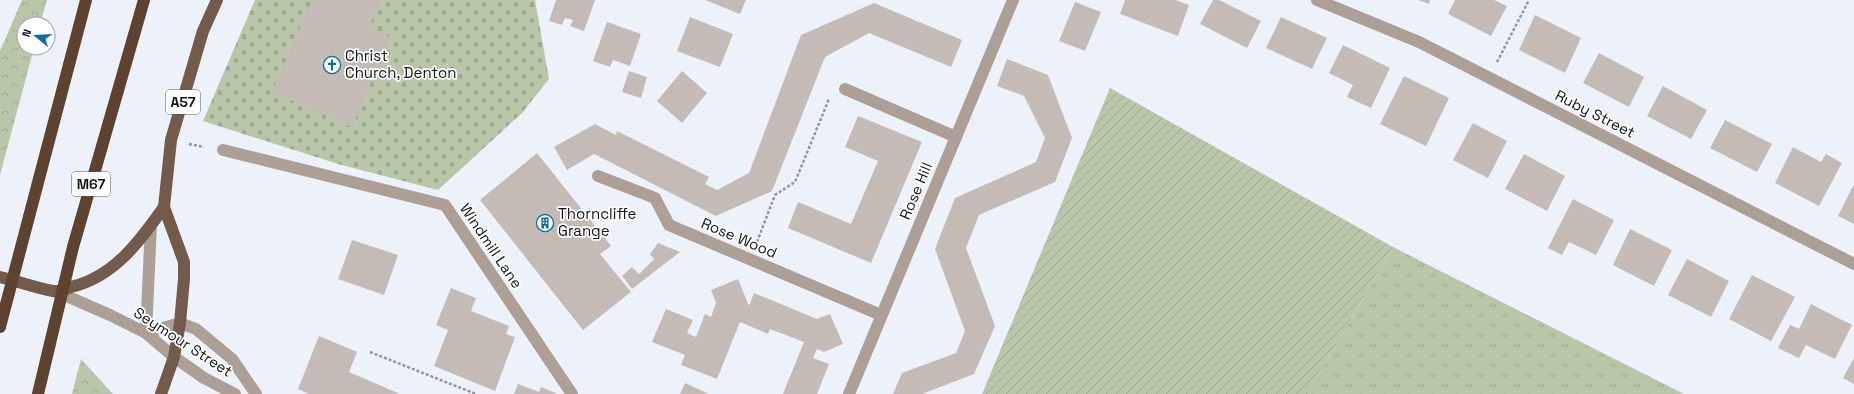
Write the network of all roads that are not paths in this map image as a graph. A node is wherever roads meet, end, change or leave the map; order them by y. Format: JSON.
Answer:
{"nodes":[{"id":1,"x":86,"y":0,"type":"edge"},
{"id":2,"x":144,"y":0,"type":"edge"},
{"id":3,"x":217,"y":0,"type":"edge"},
{"id":4,"x":1013,"y":0,"type":"edge"},
{"id":5,"x":1317,"y":0,"type":"edge"},
{"id":6,"x":844,"y":89,"type":"road end"},
{"id":7,"x":956,"y":137,"type":"junction"},
{"id":8,"x":223,"y":150,"type":"road end"},
{"id":9,"x":598,"y":176,"type":"dead end"},
{"id":10,"x":164,"y":207,"type":"junction"},
{"id":11,"x":151,"y":225,"type":"junction"},
{"id":12,"x":1854,"y":264,"type":"edge"},
{"id":13,"x":0,"y":277,"type":"edge"},
{"id":14,"x":55,"y":292,"type":"junction"},
{"id":15,"x":881,"y":315,"type":"junction"},
{"id":16,"x":180,"y":323,"type":"junction"},
{"id":17,"x":0,"y":327,"type":"edge"},
{"id":18,"x":146,"y":333,"type":"junction"},
{"id":19,"x":174,"y":358,"type":"junction"},
{"id":20,"x":38,"y":394,"type":"edge"},
{"id":21,"x":161,"y":394,"type":"edge"},
{"id":22,"x":235,"y":394,"type":"edge"},
{"id":23,"x":256,"y":394,"type":"edge"},
{"id":24,"x":572,"y":394,"type":"edge"},
{"id":25,"x":849,"y":394,"type":"edge"}],
"edges":[{"from":1,"to":17,"type":"highway"},
{"from":2,"to":20,"type":"highway","number":"M67"},
{"from":3,"to":10,"type":"main road","number":"A57"},
{"from":4,"to":7,"type":"street","name":"Rose Hill"},
{"from":5,"to":12,"type":"street","name":"Ruby Street"},
{"from":6,"to":7,"type":"street"},
{"from":7,"to":15,"type":"street","name":"Rose Hill"},
{"from":8,"to":24,"type":"street","name":"Windmill Lane"},
{"from":9,"to":15,"type":"street","name":"Rose Wood"},
{"from":10,"to":11,"type":"main road"},
{"from":10,"to":16,"type":"main road","number":"A57"},
{"from":11,"to":14,"type":"main road"},
{"from":11,"to":18,"type":"street"},
{"from":13,"to":14,"type":"main road","name":"Seymour Street"},
{"from":14,"to":18,"type":"street","name":"Seymour Street"},
{"from":15,"to":25,"type":"street","name":"Rose Hill"},
{"from":16,"to":18,"type":"street"},
{"from":16,"to":19,"type":"main road","number":"A57"},
{"from":16,"to":23,"type":"street"},
{"from":18,"to":19,"type":"street","name":"Seymour Street"},
{"from":19,"to":21,"type":"main road","number":"A57"},
{"from":19,"to":22,"type":"street","name":"Seymour Street"}]}
